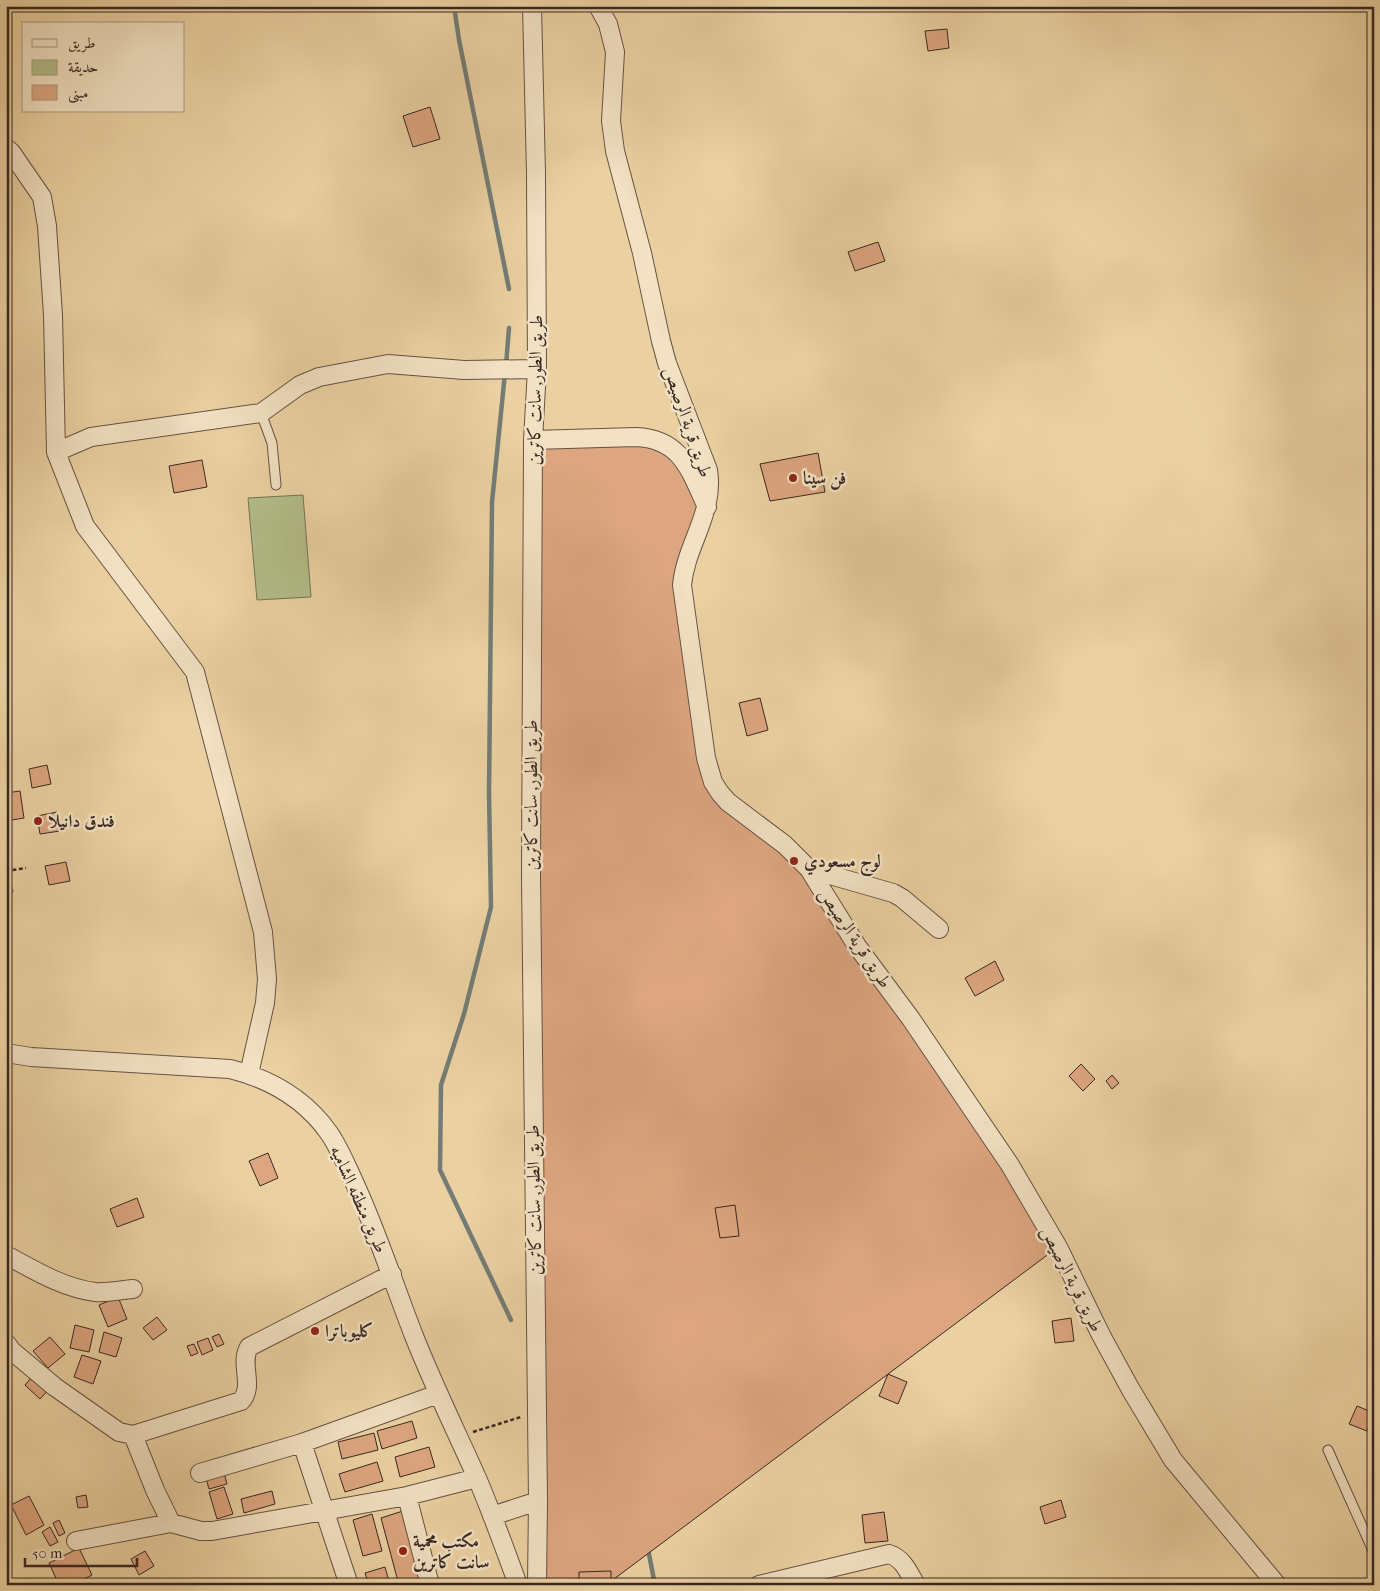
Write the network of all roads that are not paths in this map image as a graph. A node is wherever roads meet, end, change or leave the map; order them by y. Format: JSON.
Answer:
{"nodes":[{"id":1,"x":532,"y":6,"type":"edge"},
{"id":2,"x":601,"y":8,"type":"edge"},
{"id":3,"x":6,"y":148,"type":"edge"},
{"id":4,"x":537,"y":369,"type":"junction"},
{"id":5,"x":261,"y":412,"type":"junction"},
{"id":6,"x":533,"y":440,"type":"junction"},
{"id":7,"x":56,"y":452,"type":"junction"},
{"id":8,"x":276,"y":485,"type":"dead end"},
{"id":9,"x":707,"y":507,"type":"junction"},
{"id":10,"x":809,"y":869,"type":"junction"},
{"id":11,"x":939,"y":928,"type":"dead end"},
{"id":12,"x":6,"y":1053,"type":"edge"},
{"id":13,"x":249,"y":1074,"type":"junction"},
{"id":14,"x":6,"y":1255,"type":"edge"},
{"id":15,"x":392,"y":1274,"type":"junction"},
{"id":16,"x":133,"y":1289,"type":"dead end"},
{"id":17,"x":6,"y":1343,"type":"edge"},
{"id":18,"x":438,"y":1394,"type":"junction"},
{"id":19,"x":133,"y":1435,"type":"junction"},
{"id":20,"x":302,"y":1443,"type":"junction"},
{"id":21,"x":1328,"y":1450,"type":"dead end"},
{"id":22,"x":200,"y":1473,"type":"dead end"},
{"id":23,"x":477,"y":1478,"type":"junction"},
{"id":24,"x":407,"y":1496,"type":"junction"},
{"id":25,"x":538,"y":1500,"type":"junction"},
{"id":26,"x":324,"y":1512,"type":"junction"},
{"id":27,"x":492,"y":1516,"type":"junction"},
{"id":28,"x":171,"y":1523,"type":"junction"},
{"id":29,"x":76,"y":1541,"type":"dead end"},
{"id":30,"x":1374,"y":1553,"type":"edge"},
{"id":31,"x":349,"y":1585,"type":"edge"},
{"id":32,"x":430,"y":1585,"type":"edge"},
{"id":33,"x":518,"y":1585,"type":"edge"},
{"id":34,"x":537,"y":1585,"type":"edge"},
{"id":35,"x":759,"y":1585,"type":"edge"},
{"id":36,"x":916,"y":1585,"type":"edge"},
{"id":37,"x":1277,"y":1585,"type":"edge"}],
"edges":[{"from":1,"to":4,"type":"street","name":"طريق الطور, سانت كاترين"},
{"from":2,"to":9,"type":"street","name":"طريق قرية الرصيص"},
{"from":3,"to":7,"type":"street"},
{"from":4,"to":5,"type":"street"},
{"from":4,"to":6,"type":"street","name":"طريق الطور, سانت كاترين"},
{"from":5,"to":7,"type":"street"},
{"from":5,"to":8,"type":"lane"},
{"from":6,"to":9,"type":"street"},
{"from":6,"to":25,"type":"street","name":"طريق الطور, سانت كاترين"},
{"from":7,"to":13,"type":"street"},
{"from":9,"to":10,"type":"street","name":"طريق قرية الرصيص"},
{"from":10,"to":11,"type":"street"},
{"from":10,"to":37,"type":"street","name":"طريق قرية الرصيص"},
{"from":12,"to":13,"type":"street","name":"طريق منطقه الشاميه"},
{"from":13,"to":15,"type":"street","name":"طريق منطقه الشاميه"},
{"from":14,"to":16,"type":"street"},
{"from":15,"to":18,"type":"street","name":"طريق منطقه الشاميه"},
{"from":15,"to":19,"type":"street"},
{"from":17,"to":19,"type":"street"},
{"from":18,"to":20,"type":"street"},
{"from":18,"to":23,"type":"street","name":"طريق منطقه الشاميه"},
{"from":19,"to":28,"type":"street"},
{"from":20,"to":22,"type":"street"},
{"from":20,"to":26,"type":"street"},
{"from":21,"to":30,"type":"lane"},
{"from":23,"to":24,"type":"street"},
{"from":23,"to":27,"type":"street","name":"طريق منطقه الشاميه"},
{"from":24,"to":26,"type":"street"},
{"from":24,"to":32,"type":"street"},
{"from":25,"to":27,"type":"street"},
{"from":25,"to":34,"type":"street","name":"طريق الطور, سانت كاترين"},
{"from":26,"to":28,"type":"street"},
{"from":26,"to":31,"type":"street"},
{"from":27,"to":33,"type":"street","name":"طريق منطقه الشاميه"},
{"from":28,"to":29,"type":"street"},
{"from":35,"to":36,"type":"street"}]}
